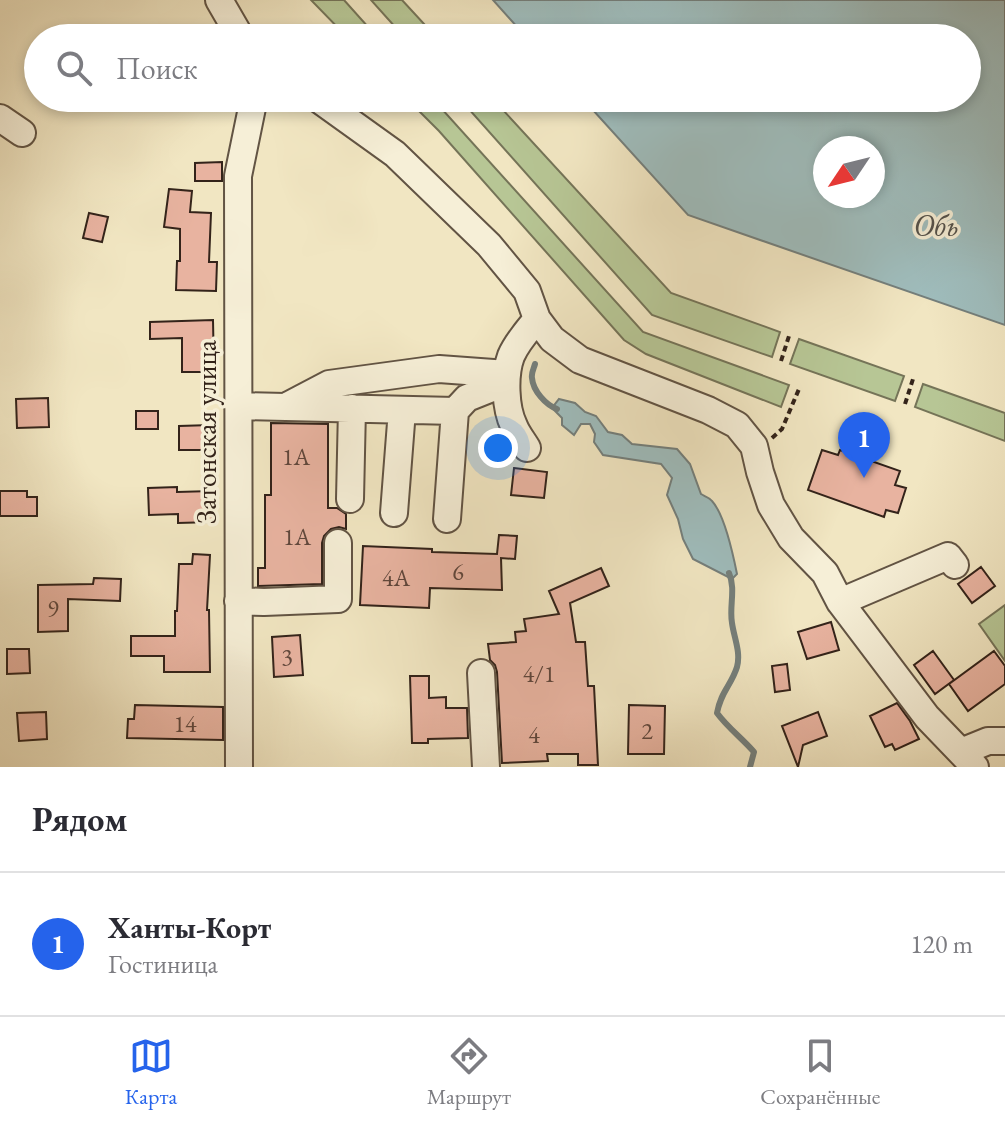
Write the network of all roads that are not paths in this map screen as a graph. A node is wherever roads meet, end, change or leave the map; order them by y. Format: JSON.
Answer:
{"nodes":[{"id":1,"x":219,"y":0,"type":"edge"},
{"id":2,"x":233,"y":24,"type":"edge"},
{"id":3,"x":251,"y":112,"type":"edge"},
{"id":4,"x":336,"y":112,"type":"edge"},
{"id":5,"x":0,"y":118,"type":"edge"},
{"id":6,"x":22,"y":133,"type":"dead end"},
{"id":7,"x":537,"y":319,"type":"junction"},
{"id":8,"x":507,"y":374,"type":"junction"},
{"id":9,"x":238,"y":406,"type":"junction"},
{"id":10,"x":286,"y":407,"type":"junction"},
{"id":11,"x":352,"y":408,"type":"junction"},
{"id":12,"x":402,"y":410,"type":"junction"},
{"id":13,"x":455,"y":411,"type":"junction"},
{"id":14,"x":527,"y":448,"type":"dead end"},
{"id":15,"x":350,"y":499,"type":"dead end"},
{"id":16,"x":394,"y":513,"type":"dead end"},
{"id":17,"x":447,"y":519,"type":"dead end"},
{"id":18,"x":338,"y":543,"type":"dead end"},
{"id":19,"x":955,"y":565,"type":"dead end"},
{"id":20,"x":238,"y":601,"type":"junction"},
{"id":21,"x":840,"y":602,"type":"junction"},
{"id":22,"x":481,"y":673,"type":"dead end"},
{"id":23,"x":1005,"y":741,"type":"edge"},
{"id":24,"x":968,"y":759,"type":"edge"},
{"id":25,"x":239,"y":767,"type":"edge"},
{"id":26,"x":486,"y":767,"type":"edge"}],
"edges":[{"from":1,"to":2,"type":"street"},
{"from":3,"to":9,"type":"street","name":"Затонская улица"},
{"from":4,"to":7,"type":"street"},
{"from":5,"to":6,"type":"street"},
{"from":7,"to":8,"type":"street"},
{"from":7,"to":21,"type":"street"},
{"from":8,"to":10,"type":"street"},
{"from":8,"to":13,"type":"street"},
{"from":8,"to":14,"type":"street"},
{"from":9,"to":10,"type":"street"},
{"from":9,"to":20,"type":"street","name":"Затонская улица"},
{"from":10,"to":11,"type":"street"},
{"from":11,"to":12,"type":"street"},
{"from":11,"to":15,"type":"street"},
{"from":12,"to":13,"type":"street"},
{"from":12,"to":16,"type":"street"},
{"from":13,"to":17,"type":"street"},
{"from":18,"to":20,"type":"street"},
{"from":19,"to":21,"type":"street"},
{"from":20,"to":25,"type":"street","name":"Затонская улица"},
{"from":21,"to":24,"type":"street"},
{"from":22,"to":26,"type":"street"},
{"from":23,"to":24,"type":"street"}]}
